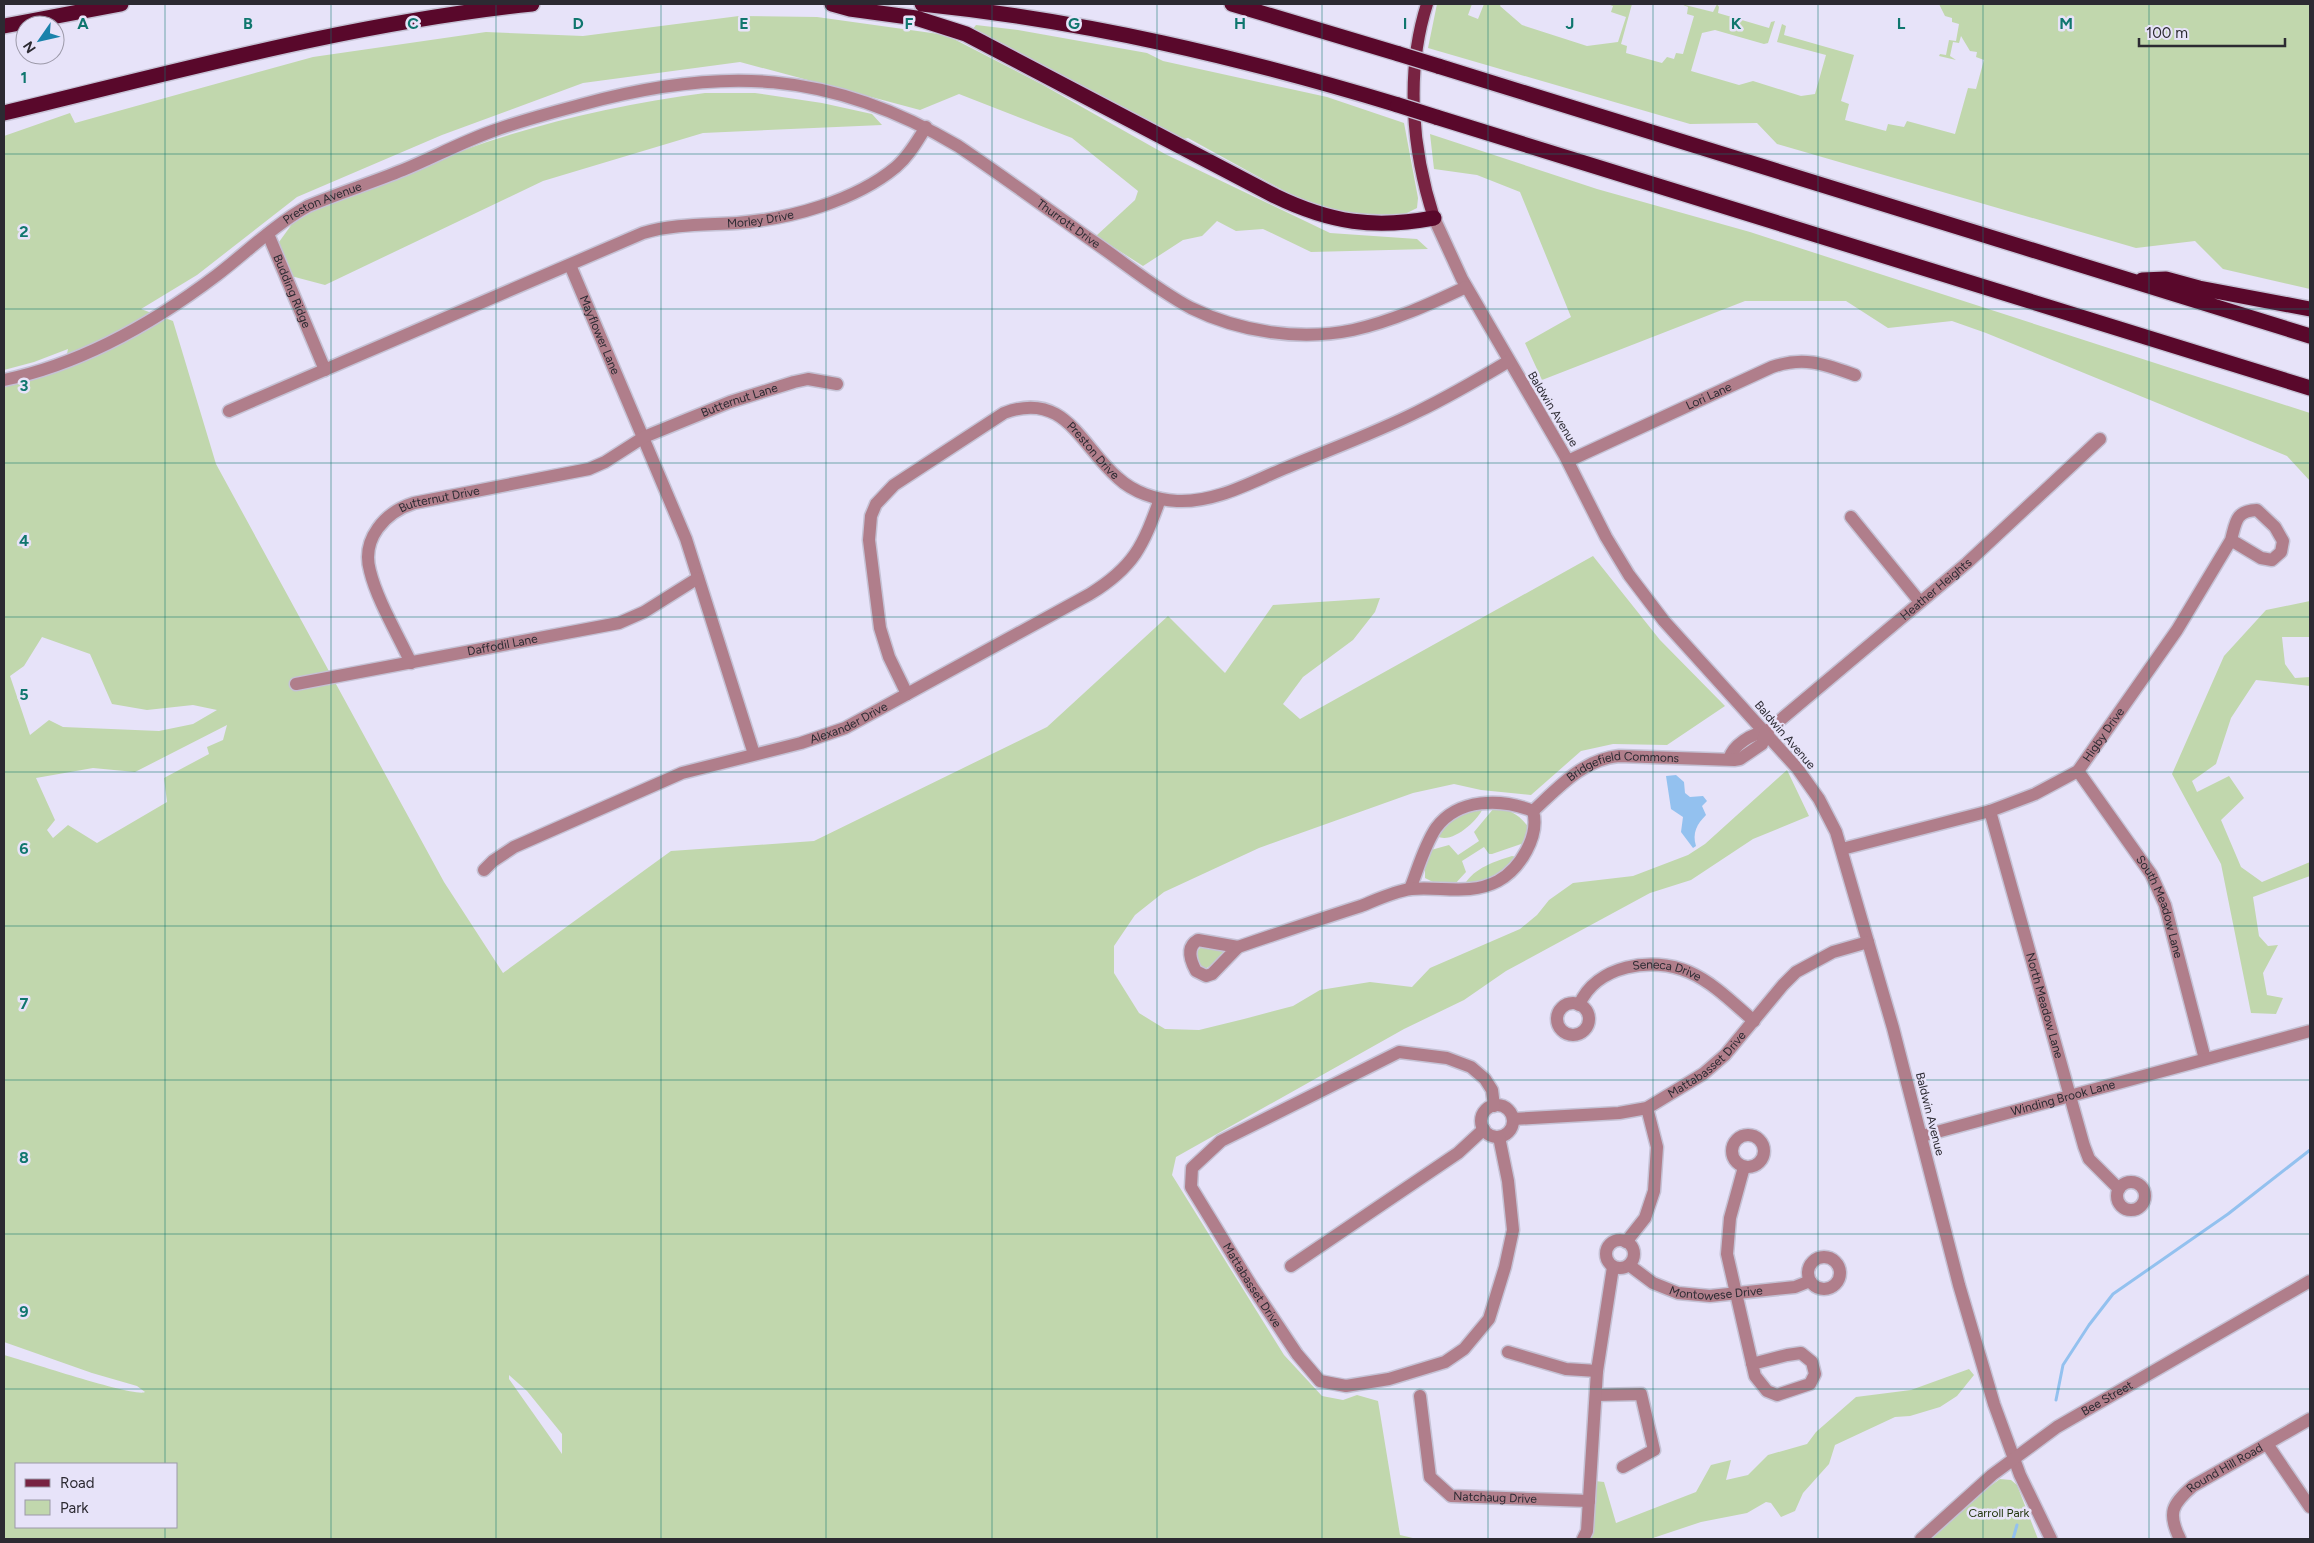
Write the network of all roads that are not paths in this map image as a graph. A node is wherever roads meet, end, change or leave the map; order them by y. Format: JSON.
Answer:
{"nodes":[{"id":1,"x":121,"y":4,"type":"edge"},
{"id":2,"x":532,"y":4,"type":"edge"},
{"id":3,"x":832,"y":4,"type":"edge"},
{"id":4,"x":922,"y":4,"type":"edge"},
{"id":5,"x":1232,"y":4,"type":"edge"},
{"id":6,"x":1427,"y":4,"type":"edge"},
{"id":7,"x":4,"y":26,"type":"edge"},
{"id":8,"x":669,"y":84,"type":"joint"},
{"id":9,"x":4,"y":113,"type":"edge"},
{"id":10,"x":926,"y":127,"type":"junction"},
{"id":11,"x":1434,"y":218,"type":"junction"},
{"id":12,"x":268,"y":234,"type":"junction"},
{"id":13,"x":570,"y":265,"type":"junction"},
{"id":14,"x":2134,"y":281,"type":"junction"},
{"id":15,"x":1466,"y":287,"type":"junction"},
{"id":16,"x":2310,"y":308,"type":"edge"},
{"id":17,"x":2310,"y":336,"type":"edge"},
{"id":18,"x":1509,"y":361,"type":"junction"},
{"id":19,"x":325,"y":370,"type":"junction"},
{"id":20,"x":1855,"y":375,"type":"dead end"},
{"id":21,"x":4,"y":380,"type":"edge"},
{"id":22,"x":837,"y":384,"type":"dead end"},
{"id":23,"x":2310,"y":388,"type":"edge"},
{"id":24,"x":229,"y":411,"type":"dead end"},
{"id":25,"x":644,"y":437,"type":"junction"},
{"id":26,"x":2100,"y":439,"type":"dead end"},
{"id":27,"x":1568,"y":461,"type":"junction"},
{"id":28,"x":1160,"y":499,"type":"junction"},
{"id":29,"x":1850,"y":517,"type":"dead end"},
{"id":30,"x":2231,"y":540,"type":"dead end"},
{"id":31,"x":698,"y":578,"type":"junction"},
{"id":32,"x":1920,"y":602,"type":"junction"},
{"id":33,"x":411,"y":663,"type":"junction"},
{"id":34,"x":296,"y":684,"type":"dead end"},
{"id":35,"x":907,"y":694,"type":"junction"},
{"id":36,"x":1766,"y":732,"type":"junction"},
{"id":37,"x":754,"y":754,"type":"junction"},
{"id":38,"x":2078,"y":771,"type":"junction"},
{"id":39,"x":1533,"y":811,"type":"junction"},
{"id":40,"x":1990,"y":811,"type":"junction"},
{"id":41,"x":1842,"y":849,"type":"junction"},
{"id":42,"x":484,"y":870,"type":"dead end"},
{"id":43,"x":1410,"y":889,"type":"junction"},
{"id":44,"x":1868,"y":942,"type":"junction"},
{"id":45,"x":1238,"y":947,"type":"dead end"},
{"id":46,"x":1579,"y":1005,"type":"dead end"},
{"id":47,"x":1754,"y":1021,"type":"junction"},
{"id":48,"x":2310,"y":1031,"type":"edge"},
{"id":49,"x":2205,"y":1059,"type":"junction"},
{"id":50,"x":2069,"y":1096,"type":"junction"},
{"id":51,"x":1494,"y":1106,"type":"junction"},
{"id":52,"x":1647,"y":1108,"type":"junction"},
{"id":53,"x":1513,"y":1119,"type":"junction"},
{"id":54,"x":1484,"y":1129,"type":"junction"},
{"id":55,"x":1922,"y":1136,"type":"junction"},
{"id":56,"x":1499,"y":1137,"type":"junction"},
{"id":57,"x":1744,"y":1167,"type":"dead end"},
{"id":58,"x":2119,"y":1189,"type":"dead end"},
{"id":59,"x":1626,"y":1242,"type":"junction"},
{"id":60,"x":1629,"y":1265,"type":"junction"},
{"id":61,"x":1291,"y":1266,"type":"dead end"},
{"id":62,"x":1613,"y":1267,"type":"junction"},
{"id":63,"x":1810,"y":1281,"type":"dead end"},
{"id":64,"x":2310,"y":1281,"type":"edge"},
{"id":65,"x":1735,"y":1294,"type":"junction"},
{"id":66,"x":1508,"y":1352,"type":"dead end"},
{"id":67,"x":1752,"y":1364,"type":"junction"},
{"id":68,"x":1597,"y":1371,"type":"junction"},
{"id":69,"x":1596,"y":1395,"type":"junction"},
{"id":70,"x":1420,"y":1396,"type":"dead end"},
{"id":71,"x":2310,"y":1419,"type":"edge"},
{"id":72,"x":2267,"y":1444,"type":"junction"},
{"id":73,"x":2014,"y":1458,"type":"junction"},
{"id":74,"x":1623,"y":1467,"type":"dead end"},
{"id":75,"x":1589,"y":1501,"type":"junction"},
{"id":76,"x":2310,"y":1507,"type":"edge"},
{"id":77,"x":1583,"y":1539,"type":"edge"},
{"id":78,"x":1920,"y":1539,"type":"edge"},
{"id":79,"x":2051,"y":1539,"type":"edge"},
{"id":80,"x":2180,"y":1539,"type":"edge"}],
"edges":[{"from":1,"to":7,"type":"highway"},
{"from":2,"to":9,"type":"highway"},
{"from":3,"to":11,"type":"highway"},
{"from":4,"to":23,"type":"highway","bridge":true},
{"from":5,"to":14,"type":"highway","bridge":true},
{"from":6,"to":11,"type":"main road","name":"Baldwin Avenue"},
{"from":8,"to":10,"type":"street","name":"Thurrott Drive"},
{"from":8,"to":12,"type":"street","name":"Preston Avenue"},
{"from":10,"to":13,"type":"street","name":"Morley Drive"},
{"from":10,"to":15,"type":"street","name":"Thurrott Drive"},
{"from":11,"to":15,"type":"street","name":"Baldwin Avenue"},
{"from":12,"to":19,"type":"street","name":"Budding Ridge"},
{"from":12,"to":21,"type":"street","name":"Preston Avenue"},
{"from":13,"to":19,"type":"street"},
{"from":13,"to":25,"type":"street","name":"Mayflower Lane"},
{"from":14,"to":16,"type":"highway"},
{"from":14,"to":17,"type":"highway"},
{"from":15,"to":18,"type":"street","name":"Baldwin Avenue"},
{"from":18,"to":27,"type":"street","name":"Baldwin Avenue"},
{"from":18,"to":28,"type":"street","name":"Preston Drive"},
{"from":19,"to":24,"type":"street"},
{"from":20,"to":27,"type":"street","name":"Lori Lane"},
{"from":22,"to":25,"type":"street","name":"Butternut Lane"},
{"from":25,"to":31,"type":"street","name":"Mayflower Lane"},
{"from":25,"to":33,"type":"street","name":"Butternut Drive"},
{"from":26,"to":32,"type":"street","name":"Heather Heights"},
{"from":27,"to":36,"type":"street","name":"Baldwin Avenue"},
{"from":28,"to":35,"type":"street","name":"Alexander Drive"},
{"from":28,"to":35,"type":"street","name":"Preston Drive"},
{"from":29,"to":32,"type":"street"},
{"from":30,"to":38,"type":"street","name":"Higby Drive"},
{"from":31,"to":33,"type":"street","name":"Daffodil Lane"},
{"from":31,"to":37,"type":"street","name":"Mayflower Lane"},
{"from":32,"to":36,"type":"street","name":"Heather Heights"},
{"from":33,"to":34,"type":"street","name":"Daffodil Lane"},
{"from":35,"to":37,"type":"street","name":"Alexander Drive"},
{"from":36,"to":39,"type":"street","name":"Bridgefield Commons"},
{"from":36,"to":41,"type":"street","name":"Baldwin Avenue"},
{"from":37,"to":42,"type":"street","name":"Alexander Drive"},
{"from":38,"to":40,"type":"street","name":"Higby Drive"},
{"from":38,"to":49,"type":"street","name":"South Meadow Lane"},
{"from":39,"to":43,"type":"street"},
{"from":39,"to":43,"type":"street"},
{"from":40,"to":41,"type":"street","name":"Higby Drive"},
{"from":40,"to":50,"type":"street","name":"North Meadow Lane"},
{"from":41,"to":44,"type":"street","name":"Baldwin Avenue"},
{"from":43,"to":45,"type":"street"},
{"from":44,"to":47,"type":"street","name":"Mattabasset Drive"},
{"from":44,"to":55,"type":"street","name":"Baldwin Avenue"},
{"from":46,"to":47,"type":"street","name":"Seneca Drive"},
{"from":47,"to":52,"type":"street","name":"Mattabasset Drive"},
{"from":48,"to":49,"type":"street","name":"Winding Brook Lane"},
{"from":49,"to":50,"type":"street","name":"Winding Brook Lane"},
{"from":50,"to":55,"type":"street","name":"Winding Brook Lane"},
{"from":50,"to":58,"type":"street","name":"North Meadow Lane"},
{"from":51,"to":53,"type":"street"},
{"from":51,"to":54,"type":"street"},
{"from":51,"to":56,"type":"street","name":"Mattabasset Drive"},
{"from":52,"to":53,"type":"street","name":"Mattabasset Drive"},
{"from":52,"to":59,"type":"street"},
{"from":53,"to":56,"type":"street"},
{"from":54,"to":56,"type":"street"},
{"from":54,"to":61,"type":"street"},
{"from":55,"to":73,"type":"street","name":"Baldwin Avenue"},
{"from":57,"to":65,"type":"street"},
{"from":59,"to":60,"type":"street"},
{"from":59,"to":62,"type":"street"},
{"from":60,"to":62,"type":"street"},
{"from":60,"to":65,"type":"street","name":"Montowese Drive"},
{"from":62,"to":68,"type":"street"},
{"from":63,"to":65,"type":"street","name":"Montowese Drive"},
{"from":64,"to":73,"type":"street","name":"Bee Street"},
{"from":65,"to":67,"type":"street"},
{"from":66,"to":68,"type":"street"},
{"from":67,"to":67,"type":"street"},
{"from":68,"to":69,"type":"street"},
{"from":69,"to":74,"type":"street"},
{"from":69,"to":75,"type":"street"},
{"from":70,"to":75,"type":"street","name":"Natchaug Drive"},
{"from":71,"to":72,"type":"street","name":"Round Hill Road"},
{"from":72,"to":76,"type":"street"},
{"from":72,"to":80,"type":"street","name":"Round Hill Road"},
{"from":73,"to":78,"type":"street","name":"Bee Street"},
{"from":73,"to":79,"type":"street","name":"Baldwin Avenue"},
{"from":75,"to":77,"type":"street"}]}
